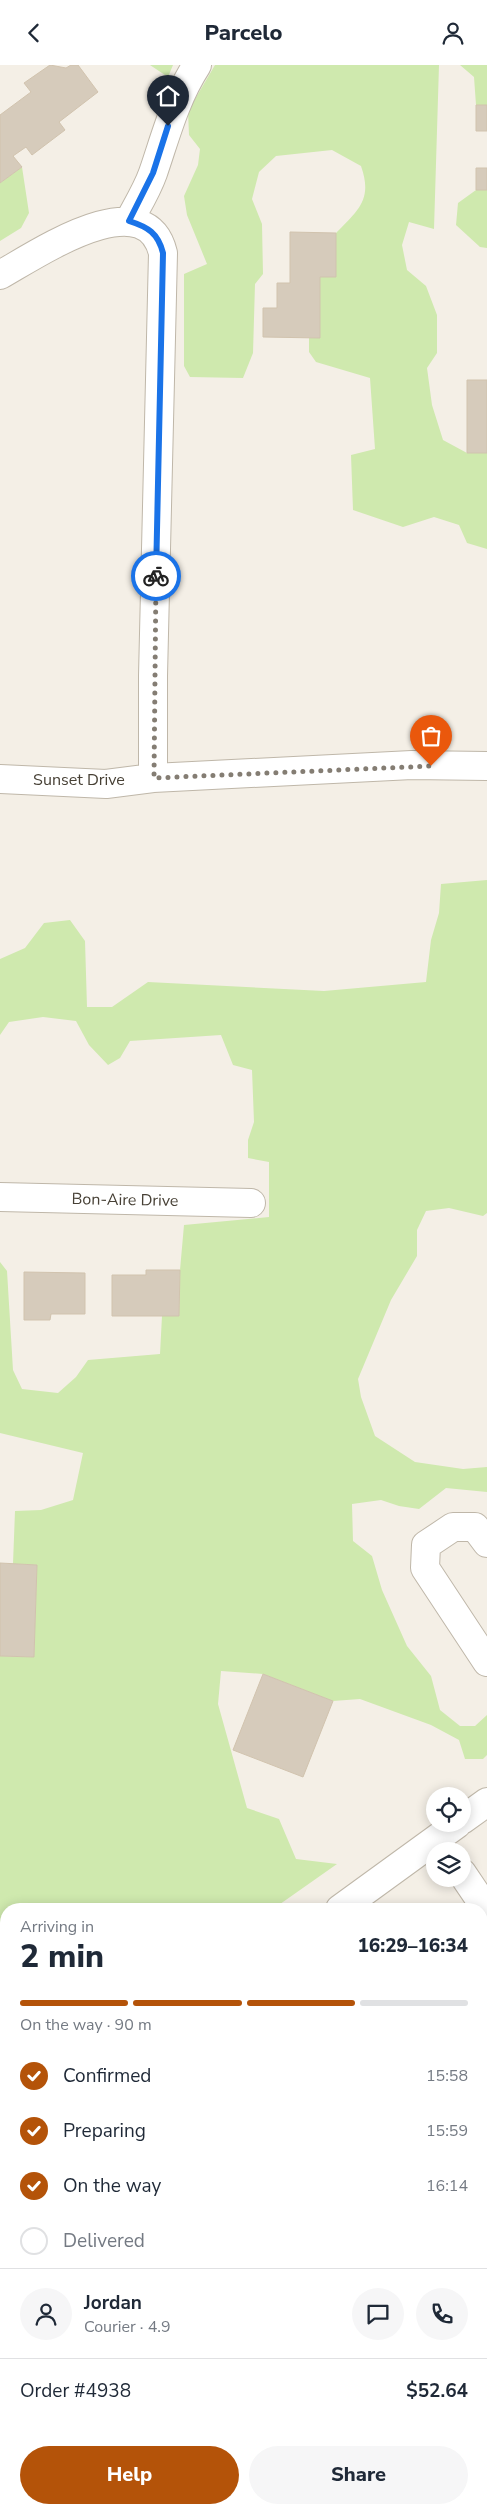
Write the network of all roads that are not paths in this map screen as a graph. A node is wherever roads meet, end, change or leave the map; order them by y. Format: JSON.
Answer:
{"nodes":[{"id":1,"x":197,"y":65,"type":"edge"},
{"id":2,"x":129,"y":221,"type":"junction"},
{"id":3,"x":0,"y":275,"type":"edge"},
{"id":4,"x":487,"y":766,"type":"edge"},
{"id":5,"x":154,"y":778,"type":"junction"},
{"id":6,"x":0,"y":779,"type":"edge"},
{"id":7,"x":0,"y":1197,"type":"edge"},
{"id":8,"x":251,"y":1203,"type":"dead end"},
{"id":9,"x":487,"y":1543,"type":"edge"},
{"id":10,"x":487,"y":1662,"type":"edge"},
{"id":11,"x":487,"y":1802,"type":"edge"},
{"id":12,"x":471,"y":1814,"type":"edge"},
{"id":13,"x":448,"y":1837,"type":"edge"},
{"id":14,"x":471,"y":1886,"type":"edge"},
{"id":15,"x":349,"y":1903,"type":"edge"},
{"id":16,"x":482,"y":1903,"type":"edge"}],
"edges":[{"from":1,"to":2,"type":"street"},
{"from":2,"to":3,"type":"street"},
{"from":2,"to":5,"type":"street"},
{"from":4,"to":5,"type":"street","name":"Sunset Drive"},
{"from":5,"to":6,"type":"street","name":"Sunset Drive"},
{"from":7,"to":8,"type":"street","name":"Bon-Aire Drive"},
{"from":9,"to":10,"type":"street"},
{"from":11,"to":12,"type":"street"},
{"from":13,"to":15,"type":"street"},
{"from":14,"to":16,"type":"street"}]}
